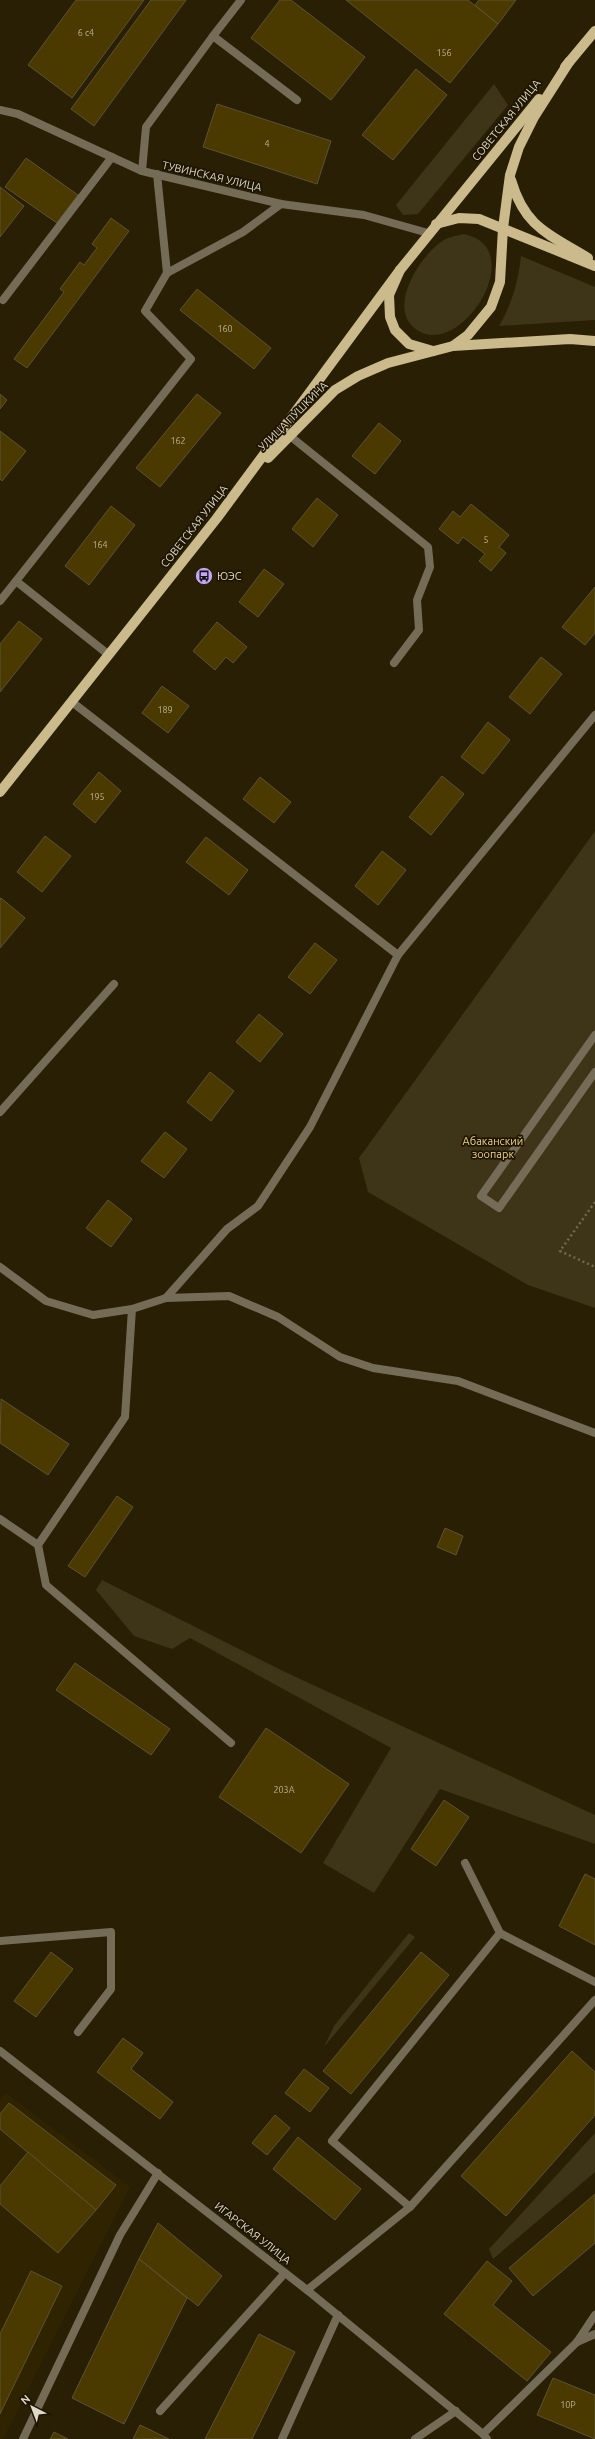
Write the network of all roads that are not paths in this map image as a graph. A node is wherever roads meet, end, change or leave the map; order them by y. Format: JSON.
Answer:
{"nodes":[{"id":1,"x":241,"y":0,"type":"edge"},
{"id":2,"x":595,"y":32,"type":"edge"},
{"id":3,"x":214,"y":36,"type":"junction"},
{"id":4,"x":569,"y":62,"type":"junction"},
{"id":5,"x":297,"y":100,"type":"dead end"},
{"id":6,"x":0,"y":110,"type":"edge"},
{"id":7,"x":112,"y":157,"type":"junction"},
{"id":8,"x":142,"y":171,"type":"junction"},
{"id":9,"x":157,"y":174,"type":"junction"},
{"id":10,"x":510,"y":175,"type":"junction"},
{"id":11,"x":281,"y":204,"type":"junction"},
{"id":12,"x":436,"y":224,"type":"junction"},
{"id":13,"x":503,"y":228,"type":"junction"},
{"id":14,"x":428,"y":233,"type":"junction"},
{"id":15,"x":595,"y":262,"type":"edge"},
{"id":16,"x":595,"y":266,"type":"edge"},
{"id":17,"x":400,"y":270,"type":"junction"},
{"id":18,"x":167,"y":273,"type":"junction"},
{"id":19,"x":3,"y":300,"type":"dead end"},
{"id":20,"x":595,"y":341,"type":"edge"},
{"id":21,"x":453,"y":346,"type":"junction"},
{"id":22,"x":434,"y":351,"type":"junction"},
{"id":23,"x":290,"y":436,"type":"junction"},
{"id":24,"x":243,"y":484,"type":"junction"},
{"id":25,"x":16,"y":581,"type":"junction"},
{"id":26,"x":0,"y":601,"type":"edge"},
{"id":27,"x":109,"y":655,"type":"junction"},
{"id":28,"x":394,"y":663,"type":"dead end"},
{"id":29,"x":72,"y":702,"type":"junction"},
{"id":30,"x":595,"y":715,"type":"edge"},
{"id":31,"x":0,"y":792,"type":"edge"},
{"id":32,"x":398,"y":955,"type":"junction"},
{"id":33,"x":114,"y":984,"type":"dead end"},
{"id":34,"x":595,"y":1035,"type":"edge"},
{"id":35,"x":595,"y":1072,"type":"edge"},
{"id":36,"x":0,"y":1112,"type":"edge"},
{"id":37,"x":0,"y":1267,"type":"edge"},
{"id":38,"x":166,"y":1298,"type":"junction"},
{"id":39,"x":132,"y":1308,"type":"junction"},
{"id":40,"x":595,"y":1433,"type":"edge"},
{"id":41,"x":0,"y":1519,"type":"edge"},
{"id":42,"x":38,"y":1545,"type":"junction"},
{"id":43,"x":231,"y":1743,"type":"dead end"},
{"id":44,"x":465,"y":1863,"type":"dead end"},
{"id":45,"x":500,"y":1933,"type":"junction"},
{"id":46,"x":0,"y":1941,"type":"edge"},
{"id":47,"x":595,"y":1982,"type":"edge"},
{"id":48,"x":595,"y":2000,"type":"edge"},
{"id":49,"x":78,"y":2032,"type":"dead end"},
{"id":50,"x":1,"y":2053,"type":"edge"},
{"id":51,"x":158,"y":2173,"type":"junction"},
{"id":52,"x":410,"y":2207,"type":"junction"},
{"id":53,"x":285,"y":2273,"type":"junction"},
{"id":54,"x":307,"y":2290,"type":"junction"},
{"id":55,"x":338,"y":2315,"type":"junction"},
{"id":56,"x":595,"y":2315,"type":"edge"},
{"id":57,"x":595,"y":2334,"type":"edge"},
{"id":58,"x":576,"y":2342,"type":"junction"},
{"id":59,"x":160,"y":2411,"type":"dead end"},
{"id":60,"x":456,"y":2411,"type":"junction"},
{"id":61,"x":485,"y":2436,"type":"edge"},
{"id":62,"x":23,"y":2439,"type":"edge"},
{"id":63,"x":282,"y":2439,"type":"edge"},
{"id":64,"x":415,"y":2439,"type":"edge"}],
"edges":[{"from":1,"to":3,"type":"street"},
{"from":2,"to":4,"type":"main road","name":"СОВЕТСКАЯ УЛИЦА"},
{"from":3,"to":5,"type":"street"},
{"from":3,"to":8,"type":"street"},
{"from":4,"to":10,"type":"main road"},
{"from":4,"to":12,"type":"main road","name":"СОВЕТСКАЯ УЛИЦА"},
{"from":6,"to":7,"type":"street","name":"ТУВИНСКАЯ УЛИЦА"},
{"from":7,"to":8,"type":"street","name":"ТУВИНСКАЯ УЛИЦА"},
{"from":7,"to":19,"type":"street"},
{"from":8,"to":9,"type":"street","name":"ТУВИНСКАЯ УЛИЦА"},
{"from":9,"to":11,"type":"street","name":"ТУВИНСКАЯ УЛИЦА"},
{"from":9,"to":18,"type":"street"},
{"from":10,"to":13,"type":"main road"},
{"from":10,"to":15,"type":"main road"},
{"from":11,"to":14,"type":"street","name":"ТУВИНСКАЯ УЛИЦА"},
{"from":11,"to":18,"type":"street"},
{"from":12,"to":13,"type":"main road"},
{"from":12,"to":14,"type":"main road"},
{"from":13,"to":16,"type":"main road"},
{"from":13,"to":21,"type":"main road"},
{"from":14,"to":17,"type":"main road"},
{"from":17,"to":22,"type":"main road"},
{"from":17,"to":24,"type":"main road","name":"СОВЕТСКАЯ УЛИЦА"},
{"from":18,"to":25,"type":"street"},
{"from":20,"to":21,"type":"main road"},
{"from":21,"to":22,"type":"main road"},
{"from":22,"to":23,"type":"main road","name":"УЛИЦА ПУШКИНА"},
{"from":23,"to":24,"type":"main road","name":"УЛИЦА ПУШКИНА"},
{"from":23,"to":28,"type":"street"},
{"from":24,"to":27,"type":"main road","name":"СОВЕТСКАЯ УЛИЦА"},
{"from":25,"to":26,"type":"street"},
{"from":25,"to":27,"type":"street"},
{"from":27,"to":29,"type":"main road","name":"СОВЕТСКАЯ УЛИЦА"},
{"from":29,"to":31,"type":"main road","name":"СОВЕТСКАЯ УЛИЦА"},
{"from":29,"to":32,"type":"street"},
{"from":30,"to":32,"type":"street"},
{"from":32,"to":38,"type":"street"},
{"from":33,"to":36,"type":"street"},
{"from":34,"to":35,"type":"street"},
{"from":37,"to":39,"type":"street"},
{"from":38,"to":39,"type":"street"},
{"from":38,"to":40,"type":"street"},
{"from":39,"to":42,"type":"street"},
{"from":41,"to":42,"type":"street"},
{"from":42,"to":43,"type":"street"},
{"from":44,"to":45,"type":"street"},
{"from":45,"to":47,"type":"street"},
{"from":45,"to":52,"type":"street"},
{"from":46,"to":49,"type":"street"},
{"from":48,"to":52,"type":"street"},
{"from":50,"to":51,"type":"street","name":"ИГАРСКАЯ УЛИЦА"},
{"from":51,"to":53,"type":"street","name":"ИГАРСКАЯ УЛИЦА"},
{"from":51,"to":62,"type":"street"},
{"from":52,"to":54,"type":"street"},
{"from":53,"to":54,"type":"street","name":"ИГАРСКАЯ УЛИЦА"},
{"from":53,"to":59,"type":"street"},
{"from":54,"to":55,"type":"street","name":"ИГАРСКАЯ УЛИЦА"},
{"from":55,"to":60,"type":"street","name":"ИГАРСКАЯ УЛИЦА"},
{"from":55,"to":63,"type":"street"},
{"from":56,"to":58,"type":"street"},
{"from":57,"to":58,"type":"street"},
{"from":58,"to":61,"type":"street"},
{"from":60,"to":61,"type":"street","name":"ИГАРСКАЯ УЛИЦА"},
{"from":60,"to":64,"type":"street"}]}
